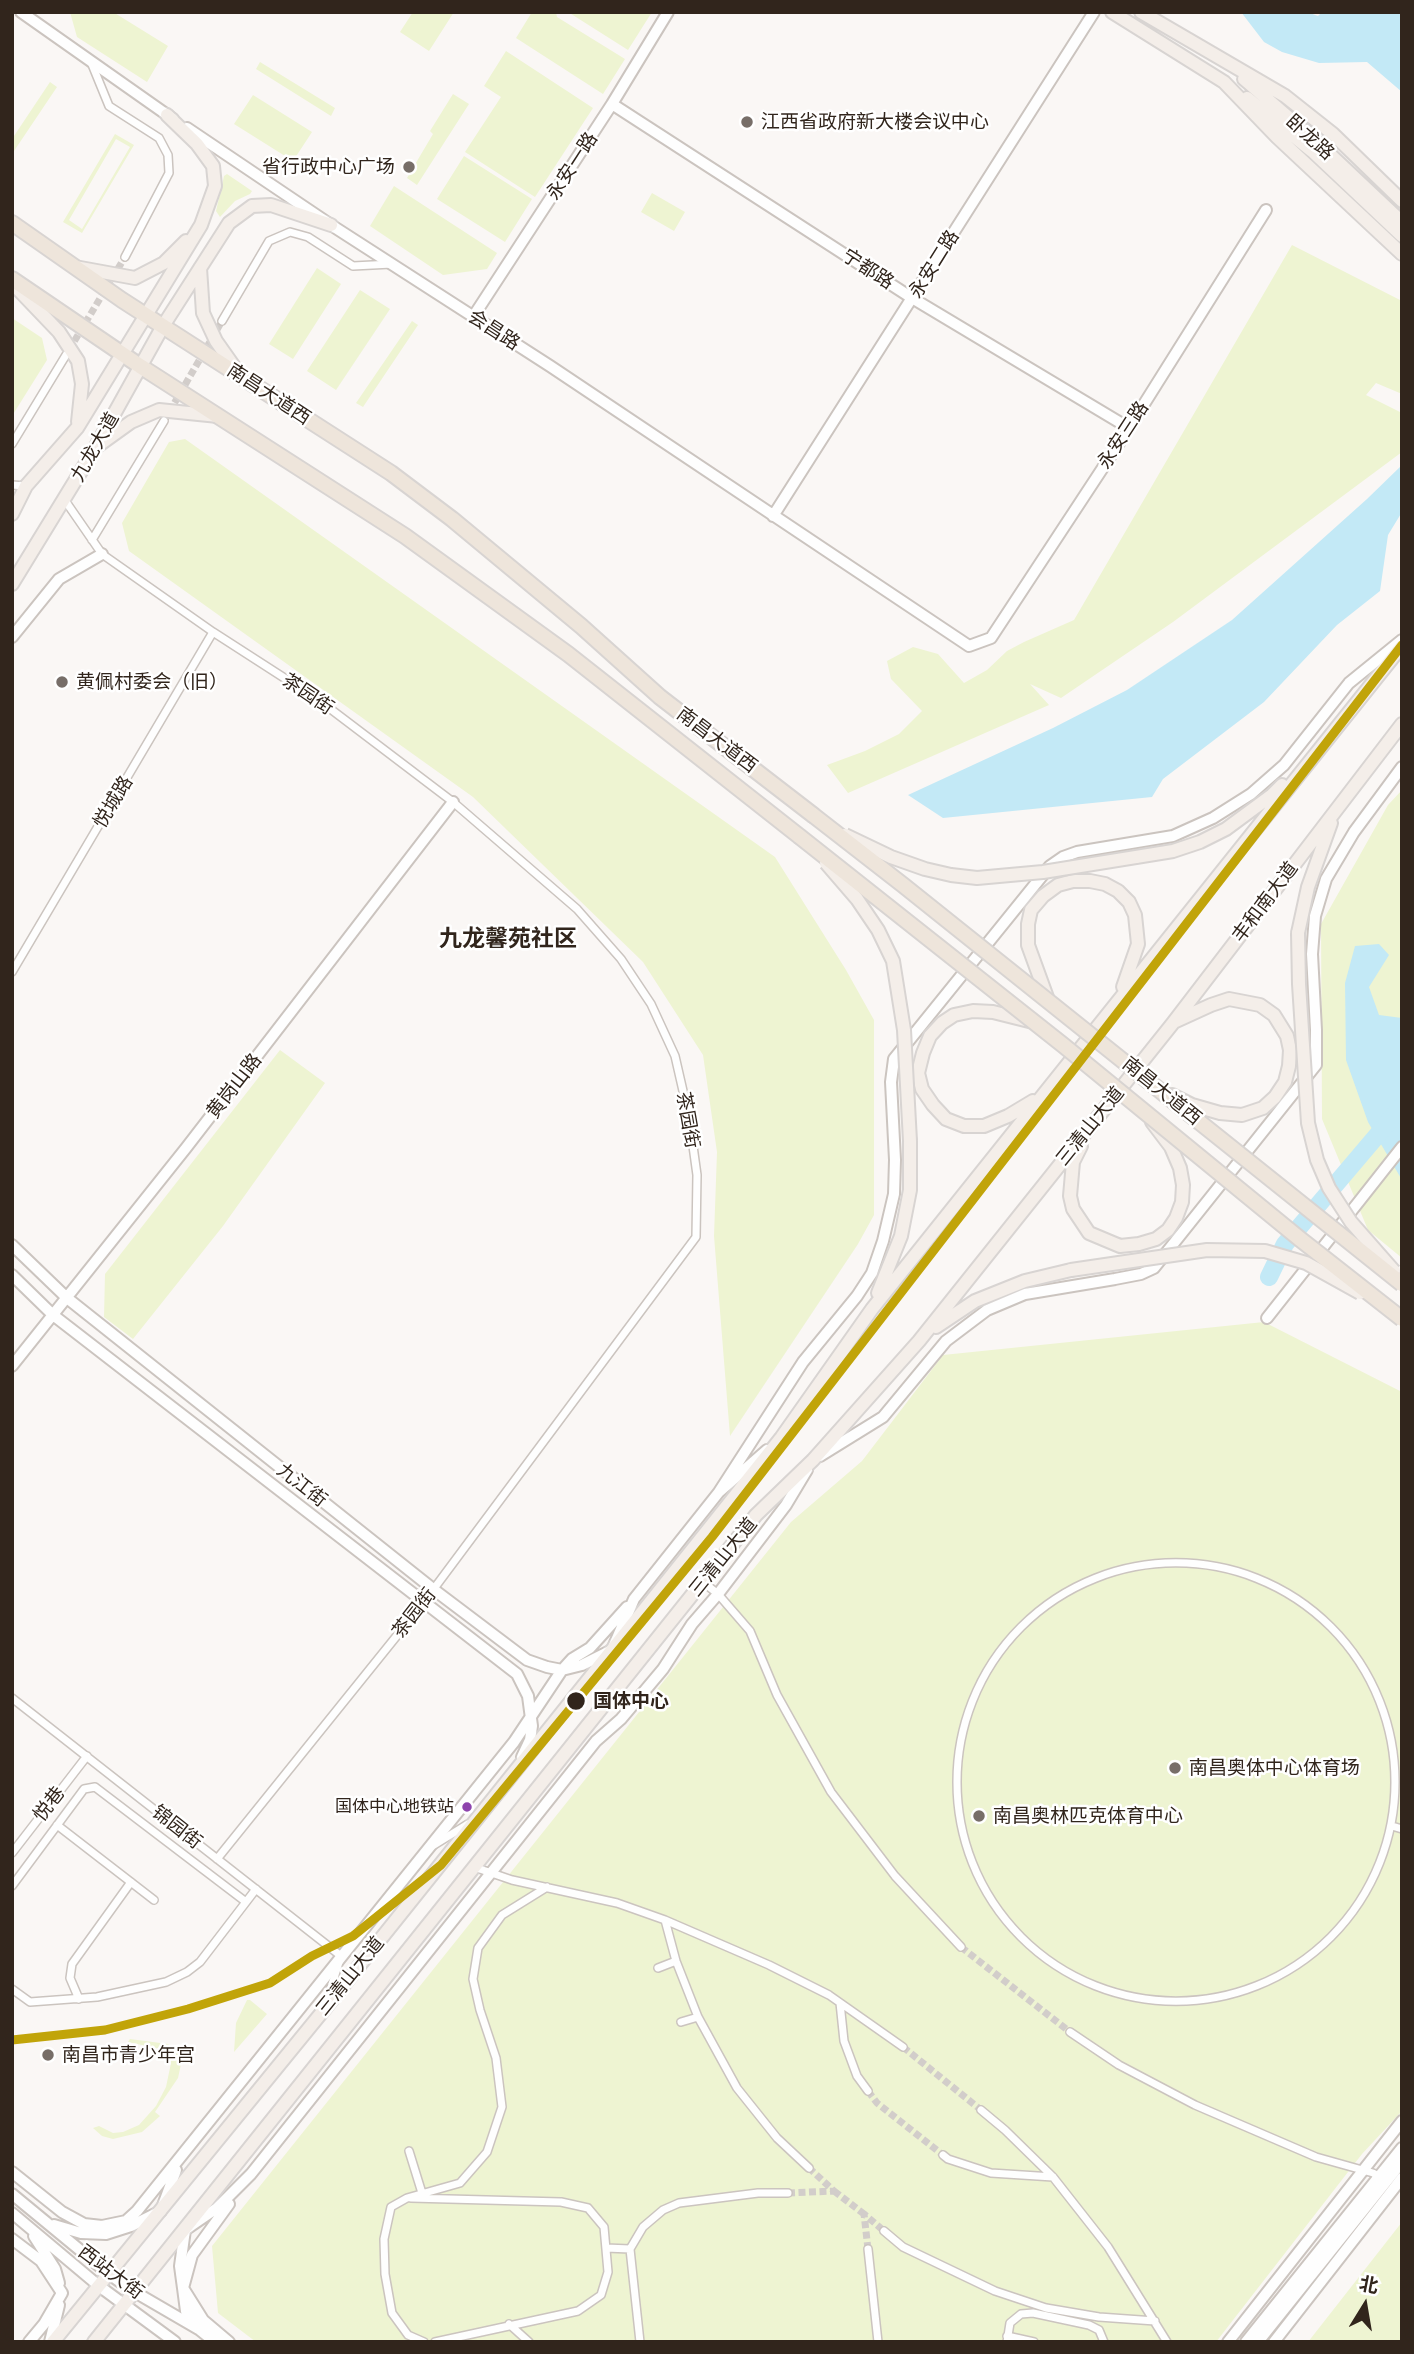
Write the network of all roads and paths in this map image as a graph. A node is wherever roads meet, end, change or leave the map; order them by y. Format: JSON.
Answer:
{"nodes":[{"id":1,"x":668,"y":12,"type":"edge"},
{"id":2,"x":1094,"y":12,"type":"edge"},
{"id":3,"x":1112,"y":12,"type":"edge"},
{"id":4,"x":1140,"y":12,"type":"edge"},
{"id":5,"x":26,"y":14,"type":"edge"},
{"id":6,"x":1215,"y":54,"type":"junction"},
{"id":7,"x":91,"y":61,"type":"junction"},
{"id":8,"x":1224,"y":82,"type":"junction"},
{"id":9,"x":612,"y":104,"type":"junction"},
{"id":10,"x":167,"y":115,"type":"junction"},
{"id":11,"x":1402,"y":201,"type":"edge"},
{"id":12,"x":1266,"y":210,"type":"dead end"},
{"id":13,"x":1402,"y":222,"type":"edge"},
{"id":14,"x":12,"y":223,"type":"edge"},
{"id":15,"x":201,"y":225,"type":"junction"},
{"id":16,"x":331,"y":225,"type":"junction"},
{"id":17,"x":1402,"y":236,"type":"edge"},
{"id":18,"x":1402,"y":254,"type":"edge"},
{"id":19,"x":125,"y":257,"type":"tunnel mouth"},
{"id":20,"x":392,"y":264,"type":"junction"},
{"id":21,"x":75,"y":267,"type":"junction"},
{"id":22,"x":200,"y":268,"type":"junction"},
{"id":23,"x":12,"y":281,"type":"edge"},
{"id":24,"x":912,"y":298,"type":"junction"},
{"id":25,"x":146,"y":315,"type":"junction"},
{"id":26,"x":473,"y":317,"type":"junction"},
{"id":27,"x":222,"y":321,"type":"tunnel mouth"},
{"id":28,"x":163,"y":326,"type":"junction"},
{"id":29,"x":122,"y":354,"type":"junction"},
{"id":30,"x":66,"y":355,"type":"tunnel mouth"},
{"id":31,"x":139,"y":366,"type":"junction"},
{"id":32,"x":240,"y":375,"type":"junction"},
{"id":33,"x":219,"y":416,"type":"junction"},
{"id":34,"x":164,"y":421,"type":"tunnel mouth"},
{"id":35,"x":77,"y":428,"type":"junction"},
{"id":36,"x":1129,"y":428,"type":"junction"},
{"id":37,"x":12,"y":444,"type":"edge"},
{"id":38,"x":94,"y":450,"type":"junction"},
{"id":39,"x":12,"y":485,"type":"edge"},
{"id":40,"x":26,"y":486,"type":"junction"},
{"id":41,"x":64,"y":499,"type":"junction"},
{"id":42,"x":12,"y":514,"type":"edge"},
{"id":43,"x":773,"y":516,"type":"junction"},
{"id":44,"x":92,"y":540,"type":"junction"},
{"id":45,"x":102,"y":554,"type":"junction"},
{"id":46,"x":12,"y":584,"type":"edge"},
{"id":47,"x":214,"y":632,"type":"junction"},
{"id":48,"x":12,"y":636,"type":"edge"},
{"id":49,"x":1402,"y":640,"type":"edge"},
{"id":50,"x":969,"y":646,"type":"joint"},
{"id":51,"x":1402,"y":646,"type":"edge"},
{"id":52,"x":1402,"y":724,"type":"edge"},
{"id":53,"x":1322,"y":746,"type":"junction"},
{"id":54,"x":1402,"y":767,"type":"edge"},
{"id":55,"x":453,"y":802,"type":"junction"},
{"id":56,"x":1335,"y":811,"type":"junction"},
{"id":57,"x":829,"y":828,"type":"junction"},
{"id":58,"x":812,"y":847,"type":"junction"},
{"id":59,"x":12,"y":972,"type":"edge"},
{"id":60,"x":1048,"y":1000,"type":"junction"},
{"id":61,"x":1118,"y":1000,"type":"junction"},
{"id":62,"x":1033,"y":1022,"type":"junction"},
{"id":63,"x":1173,"y":1023,"type":"junction"},
{"id":64,"x":1127,"y":1079,"type":"joint"},
{"id":65,"x":1153,"y":1084,"type":"junction"},
{"id":66,"x":1041,"y":1096,"type":"junction"},
{"id":67,"x":1143,"y":1110,"type":"junction"},
{"id":68,"x":1090,"y":1126,"type":"junction"},
{"id":69,"x":1402,"y":1147,"type":"edge"},
{"id":70,"x":12,"y":1245,"type":"edge"},
{"id":71,"x":12,"y":1275,"type":"edge"},
{"id":72,"x":1402,"y":1279,"type":"edge"},
{"id":73,"x":1402,"y":1284,"type":"edge"},
{"id":74,"x":66,"y":1298,"type":"junction"},
{"id":75,"x":872,"y":1309,"type":"junction"},
{"id":76,"x":53,"y":1315,"type":"junction"},
{"id":77,"x":1266,"y":1318,"type":"dead end"},
{"id":78,"x":1402,"y":1319,"type":"edge"},
{"id":79,"x":919,"y":1340,"type":"junction"},
{"id":80,"x":12,"y":1366,"type":"edge"},
{"id":81,"x":781,"y":1438,"type":"junction"},
{"id":82,"x":813,"y":1460,"type":"junction"},
{"id":83,"x":719,"y":1492,"type":"junction"},
{"id":84,"x":703,"y":1582,"type":"junction"},
{"id":85,"x":433,"y":1589,"type":"junction"},
{"id":86,"x":718,"y":1594,"type":"junction"},
{"id":87,"x":634,"y":1599,"type":"junction"},
{"id":88,"x":424,"y":1602,"type":"junction"},
{"id":89,"x":612,"y":1650,"type":"junction"},
{"id":90,"x":562,"y":1670,"type":"junction"},
{"id":91,"x":12,"y":1698,"type":"edge"},
{"id":92,"x":531,"y":1716,"type":"junction"},
{"id":93,"x":87,"y":1756,"type":"junction"},
{"id":94,"x":516,"y":1769,"type":"junction"},
{"id":95,"x":1398,"y":1806,"type":"edge"},
{"id":96,"x":475,"y":1820,"type":"junction"},
{"id":97,"x":57,"y":1825,"type":"junction"},
{"id":98,"x":1391,"y":1826,"type":"junction"},
{"id":99,"x":1402,"y":1829,"type":"edge"},
{"id":100,"x":428,"y":1849,"type":"junction"},
{"id":101,"x":12,"y":1853,"type":"edge"},
{"id":102,"x":217,"y":1859,"type":"junction"},
{"id":103,"x":474,"y":1867,"type":"junction"},
{"id":104,"x":491,"y":1873,"type":"junction"},
{"id":105,"x":131,"y":1882,"type":"junction"},
{"id":106,"x":12,"y":1886,"type":"edge"},
{"id":107,"x":548,"y":1887,"type":"junction"},
{"id":108,"x":256,"y":1889,"type":"junction"},
{"id":109,"x":154,"y":1900,"type":"dead end"},
{"id":110,"x":246,"y":1902,"type":"junction"},
{"id":111,"x":665,"y":1920,"type":"junction"},
{"id":112,"x":961,"y":1947,"type":"tunnel mouth"},
{"id":113,"x":341,"y":1956,"type":"junction"},
{"id":114,"x":676,"y":1961,"type":"junction"},
{"id":115,"x":658,"y":1968,"type":"dead end"},
{"id":116,"x":12,"y":1989,"type":"edge"},
{"id":117,"x":79,"y":1999,"type":"junction"},
{"id":118,"x":840,"y":2003,"type":"junction"},
{"id":119,"x":323,"y":2011,"type":"junction"},
{"id":120,"x":698,"y":2017,"type":"junction"},
{"id":121,"x":681,"y":2022,"type":"dead end"},
{"id":122,"x":1070,"y":2032,"type":"tunnel mouth"},
{"id":123,"x":904,"y":2047,"type":"tunnel mouth"},
{"id":124,"x":868,"y":2091,"type":"tunnel mouth"},
{"id":125,"x":981,"y":2110,"type":"tunnel mouth"},
{"id":126,"x":1402,"y":2121,"type":"edge"},
{"id":127,"x":1402,"y":2148,"type":"edge"},
{"id":128,"x":409,"y":2151,"type":"dead end"},
{"id":129,"x":943,"y":2155,"type":"tunnel mouth"},
{"id":130,"x":180,"y":2158,"type":"junction"},
{"id":131,"x":1402,"y":2162,"type":"edge"},
{"id":132,"x":809,"y":2168,"type":"tunnel mouth"},
{"id":133,"x":1363,"y":2170,"type":"junction"},
{"id":134,"x":12,"y":2172,"type":"edge"},
{"id":135,"x":251,"y":2174,"type":"junction"},
{"id":136,"x":1053,"y":2177,"type":"junction"},
{"id":137,"x":1402,"y":2178,"type":"edge"},
{"id":138,"x":1382,"y":2179,"type":"junction"},
{"id":139,"x":422,"y":2193,"type":"junction"},
{"id":140,"x":788,"y":2193,"type":"tunnel mouth"},
{"id":141,"x":12,"y":2194,"type":"edge"},
{"id":142,"x":407,"y":2198,"type":"junction"},
{"id":143,"x":161,"y":2211,"type":"junction"},
{"id":144,"x":12,"y":2213,"type":"edge"},
{"id":145,"x":27,"y":2224,"type":"junction"},
{"id":146,"x":50,"y":2224,"type":"junction"},
{"id":147,"x":185,"y":2230,"type":"junction"},
{"id":148,"x":884,"y":2231,"type":"tunnel mouth"},
{"id":149,"x":12,"y":2239,"type":"edge"},
{"id":150,"x":606,"y":2248,"type":"junction"},
{"id":151,"x":630,"y":2249,"type":"junction"},
{"id":152,"x":868,"y":2249,"type":"tunnel mouth"},
{"id":153,"x":109,"y":2274,"type":"junction"},
{"id":154,"x":99,"y":2286,"type":"junction"},
{"id":155,"x":183,"y":2288,"type":"junction"},
{"id":156,"x":133,"y":2291,"type":"junction"},
{"id":157,"x":62,"y":2293,"type":"junction"},
{"id":158,"x":125,"y":2304,"type":"junction"},
{"id":159,"x":1044,"y":2311,"type":"junction"},
{"id":160,"x":1099,"y":2317,"type":"junction"},
{"id":161,"x":1155,"y":2321,"type":"junction"},
{"id":162,"x":509,"y":2325,"type":"junction"},
{"id":163,"x":1089,"y":2325,"type":"junction"},
{"id":164,"x":200,"y":2330,"type":"junction"},
{"id":165,"x":1007,"y":2339,"type":"edge"},
{"id":166,"x":29,"y":2342,"type":"edge"},
{"id":167,"x":52,"y":2342,"type":"edge"},
{"id":168,"x":94,"y":2342,"type":"edge"},
{"id":169,"x":175,"y":2342,"type":"edge"},
{"id":170,"x":215,"y":2342,"type":"edge"},
{"id":171,"x":229,"y":2342,"type":"edge"},
{"id":172,"x":424,"y":2342,"type":"edge"},
{"id":173,"x":435,"y":2342,"type":"edge"},
{"id":174,"x":529,"y":2342,"type":"edge"},
{"id":175,"x":640,"y":2342,"type":"edge"},
{"id":176,"x":878,"y":2342,"type":"edge"},
{"id":177,"x":1034,"y":2342,"type":"edge"},
{"id":178,"x":1104,"y":2342,"type":"edge"},
{"id":179,"x":1167,"y":2342,"type":"edge"},
{"id":180,"x":1228,"y":2342,"type":"edge"},
{"id":181,"x":1246,"y":2342,"type":"edge"},
{"id":182,"x":1258,"y":2342,"type":"edge"},
{"id":183,"x":1275,"y":2342,"type":"edge"}],
"edges":[{"from":1,"to":9,"type":"street","name":"永安一路"},
{"from":2,"to":24,"type":"street","name":"永安二路"},
{"from":3,"to":8,"type":"main road","name":"卧龙路"},
{"from":4,"to":6,"type":"main road","name":"卧龙路"},
{"from":5,"to":7,"type":"street","name":"会昌路"},
{"from":6,"to":11,"type":"main road","name":"卧龙路"},
{"from":6,"to":13,"type":"main road","name":"卧龙路"},
{"from":7,"to":10,"type":"street","name":"会昌路"},
{"from":7,"to":19,"type":"street"},
{"from":8,"to":17,"type":"main road","name":"卧龙路"},
{"from":8,"to":18,"type":"main road","name":"卧龙路"},
{"from":9,"to":24,"type":"street","name":"宁都路"},
{"from":9,"to":26,"type":"street","name":"永安一路"},
{"from":10,"to":15,"type":"main road"},
{"from":10,"to":16,"type":"street","name":"会昌路"},
{"from":12,"to":36,"type":"street","name":"永安三路"},
{"from":14,"to":21,"type":"highway","name":"南昌大道西"},
{"from":15,"to":21,"type":"main road"},
{"from":15,"to":25,"type":"main road","name":"九龙大道"},
{"from":16,"to":20,"type":"street","name":"会昌路"},
{"from":16,"to":22,"type":"main road","name":"九龙大道"},
{"from":20,"to":26,"type":"street","name":"会昌路"},
{"from":20,"to":27,"type":"street"},
{"from":21,"to":25,"type":"highway","name":"南昌大道西"},
{"from":22,"to":28,"type":"main road","name":"九龙大道"},
{"from":22,"to":32,"type":"main road"},
{"from":23,"to":29,"type":"highway","name":"南昌大道西"},
{"from":23,"to":35,"type":"main road"},
{"from":24,"to":36,"type":"street","name":"宁都路"},
{"from":24,"to":43,"type":"street","name":"永安二路"},
{"from":25,"to":28,"type":"highway","name":"南昌大道西"},
{"from":25,"to":29,"type":"main road","name":"九龙大道"},
{"from":26,"to":43,"type":"street","name":"会昌路"},
{"from":28,"to":31,"type":"main road","name":"九龙大道"},
{"from":28,"to":32,"type":"highway","name":"南昌大道西"},
{"from":29,"to":31,"type":"highway","name":"南昌大道西"},
{"from":29,"to":35,"type":"main road","name":"九龙大道"},
{"from":30,"to":37,"type":"street"},
{"from":31,"to":33,"type":"highway","name":"南昌大道西"},
{"from":31,"to":38,"type":"main road","name":"九龙大道"},
{"from":32,"to":57,"type":"highway","name":"南昌大道西","bridge":true},
{"from":33,"to":38,"type":"main road"},
{"from":33,"to":58,"type":"highway","name":"南昌大道西","bridge":true},
{"from":34,"to":44,"type":"street"},
{"from":35,"to":40,"type":"main road","name":"九龙大道"},
{"from":36,"to":50,"type":"street","name":"永安三路"},
{"from":38,"to":41,"type":"main road","name":"九龙大道"},
{"from":39,"to":40,"type":"street"},
{"from":40,"to":42,"type":"main road","name":"九龙大道"},
{"from":41,"to":44,"type":"street","name":"茶园街"},
{"from":41,"to":46,"type":"main road","name":"九龙大道"},
{"from":43,"to":50,"type":"street","name":"会昌路"},
{"from":44,"to":45,"type":"street","name":"茶园街"},
{"from":45,"to":47,"type":"street","name":"茶园街"},
{"from":45,"to":48,"type":"street"},
{"from":47,"to":55,"type":"street","name":"茶园街"},
{"from":47,"to":59,"type":"street","name":"悦城路"},
{"from":49,"to":83,"type":"street"},
{"from":51,"to":53,"type":"main road"},
{"from":52,"to":56,"type":"main road","name":"丰和南大道"},
{"from":53,"to":57,"type":"main road","bridge":true},
{"from":53,"to":61,"type":"main road"},
{"from":54,"to":82,"type":"street"},
{"from":55,"to":74,"type":"street","name":"黄岗山路"},
{"from":55,"to":85,"type":"street","name":"茶园街"},
{"from":56,"to":63,"type":"main road","name":"丰和南大道"},
{"from":56,"to":72,"type":"main road","bridge":true},
{"from":57,"to":60,"type":"highway","name":"南昌大道西","bridge":true},
{"from":58,"to":62,"type":"highway","name":"南昌大道西","bridge":true},
{"from":58,"to":75,"type":"main road","bridge":true},
{"from":60,"to":61,"type":"main road"},
{"from":60,"to":65,"type":"highway","name":"南昌大道西","bridge":true},
{"from":61,"to":66,"type":"main road","name":"三清山大道"},
{"from":62,"to":66,"type":"main road"},
{"from":62,"to":67,"type":"highway","name":"南昌大道西","bridge":true},
{"from":63,"to":64,"type":"main road","name":"丰和南大道"},
{"from":63,"to":65,"type":"main road","bridge":true},
{"from":64,"to":68,"type":"main road","name":"三清山大道"},
{"from":65,"to":73,"type":"highway","name":"南昌大道西","bridge":true},
{"from":66,"to":75,"type":"main road","name":"三清山大道"},
{"from":67,"to":68,"type":"main road","bridge":true},
{"from":67,"to":78,"type":"highway","name":"南昌大道西","bridge":true},
{"from":68,"to":79,"type":"main road","name":"三清山大道"},
{"from":69,"to":77,"type":"street"},
{"from":70,"to":74,"type":"street","name":"九江街"},
{"from":71,"to":76,"type":"street","name":"九江街"},
{"from":74,"to":76,"type":"street","name":"黄岗山路"},
{"from":74,"to":85,"type":"street","name":"九江街"},
{"from":75,"to":81,"type":"main road","name":"三清山大道"},
{"from":76,"to":80,"type":"street","name":"黄岗山路"},
{"from":76,"to":88,"type":"street","name":"九江街"},
{"from":78,"to":79,"type":"main road","bridge":true},
{"from":79,"to":82,"type":"main road","name":"三清山大道"},
{"from":81,"to":83,"type":"street"},
{"from":81,"to":89,"type":"main road","name":"三清山大道"},
{"from":82,"to":84,"type":"main road","name":"三清山大道"},
{"from":82,"to":86,"type":"street"},
{"from":83,"to":87,"type":"street"},
{"from":84,"to":86,"type":"street"},
{"from":84,"to":103,"type":"main road","name":"三清山大道"},
{"from":85,"to":88,"type":"street","name":"茶园街"},
{"from":85,"to":90,"type":"street","name":"九江街"},
{"from":86,"to":104,"type":"street"},
{"from":86,"to":112,"type":"street"},
{"from":87,"to":89,"type":"street"},
{"from":87,"to":90,"type":"street"},
{"from":88,"to":92,"type":"street","name":"九江街"},
{"from":88,"to":102,"type":"street","name":"茶园街"},
{"from":89,"to":90,"type":"street"},
{"from":89,"to":94,"type":"main road","name":"三清山大道"},
{"from":90,"to":92,"type":"street"},
{"from":91,"to":93,"type":"street","name":"锦园街"},
{"from":92,"to":94,"type":"street","name":"九江街"},
{"from":92,"to":100,"type":"street"},
{"from":93,"to":101,"type":"street","name":"悦巷"},
{"from":93,"to":102,"type":"street","name":"锦园街"},
{"from":94,"to":96,"type":"main road","name":"三清山大道"},
{"from":95,"to":98,"type":"street"},
{"from":95,"to":98,"type":"street"},
{"from":96,"to":100,"type":"street"},
{"from":96,"to":119,"type":"main road","name":"三清山大道"},
{"from":97,"to":105,"type":"street"},
{"from":97,"to":106,"type":"street"},
{"from":97,"to":110,"type":"street"},
{"from":98,"to":99,"type":"street"},
{"from":100,"to":113,"type":"street"},
{"from":102,"to":108,"type":"street","name":"锦园街"},
{"from":103,"to":104,"type":"street"},
{"from":103,"to":147,"type":"main road","name":"三清山大道"},
{"from":104,"to":107,"type":"street"},
{"from":104,"to":135,"type":"street"},
{"from":105,"to":109,"type":"street"},
{"from":105,"to":117,"type":"street"},
{"from":107,"to":111,"type":"street"},
{"from":107,"to":139,"type":"street"},
{"from":108,"to":110,"type":"street"},
{"from":108,"to":113,"type":"street","name":"锦园街"},
{"from":110,"to":117,"type":"street"},
{"from":111,"to":114,"type":"street"},
{"from":111,"to":118,"type":"street"},
{"from":113,"to":119,"type":"street"},
{"from":113,"to":130,"type":"street"},
{"from":114,"to":115,"type":"street"},
{"from":114,"to":120,"type":"street"},
{"from":116,"to":117,"type":"street"},
{"from":118,"to":123,"type":"street"},
{"from":118,"to":124,"type":"street"},
{"from":119,"to":143,"type":"main road","name":"三清山大道"},
{"from":120,"to":121,"type":"street"},
{"from":120,"to":132,"type":"street"},
{"from":122,"to":133,"type":"street"},
{"from":125,"to":136,"type":"street"},
{"from":126,"to":133,"type":"street"},
{"from":127,"to":138,"type":"street"},
{"from":128,"to":139,"type":"street"},
{"from":129,"to":136,"type":"street"},
{"from":130,"to":134,"type":"street"},
{"from":130,"to":143,"type":"street"},
{"from":131,"to":138,"type":"street"},
{"from":133,"to":138,"type":"street"},
{"from":133,"to":180,"type":"street"},
{"from":135,"to":147,"type":"street"},
{"from":135,"to":155,"type":"street"},
{"from":136,"to":161,"type":"street"},
{"from":137,"to":183,"type":"street"},
{"from":138,"to":181,"type":"street"},
{"from":138,"to":182,"type":"street"},
{"from":139,"to":142,"type":"street"},
{"from":140,"to":151,"type":"street"},
{"from":141,"to":146,"type":"street","name":"西站大街"},
{"from":142,"to":150,"type":"street"},
{"from":142,"to":172,"type":"street"},
{"from":143,"to":146,"type":"street"},
{"from":143,"to":153,"type":"main road","name":"三清山大道"},
{"from":144,"to":145,"type":"street","name":"西站大街"},
{"from":145,"to":154,"type":"street","name":"西站大街"},
{"from":145,"to":157,"type":"street"},
{"from":146,"to":153,"type":"street","name":"西站大街"},
{"from":147,"to":155,"type":"street"},
{"from":147,"to":156,"type":"main road","name":"三清山大道"},
{"from":148,"to":159,"type":"street"},
{"from":149,"to":157,"type":"street"},
{"from":150,"to":151,"type":"street"},
{"from":150,"to":162,"type":"street"},
{"from":151,"to":175,"type":"street"},
{"from":152,"to":176,"type":"street"},
{"from":153,"to":154,"type":"main road","name":"三清山大道"},
{"from":153,"to":156,"type":"street","name":"西站大街"},
{"from":154,"to":158,"type":"street","name":"西站大街"},
{"from":154,"to":167,"type":"main road","name":"三清山大道"},
{"from":155,"to":164,"type":"street"},
{"from":155,"to":171,"type":"street"},
{"from":156,"to":158,"type":"main road","name":"三清山大道"},
{"from":156,"to":164,"type":"street","name":"西站大街"},
{"from":157,"to":166,"type":"street"},
{"from":157,"to":167,"type":"street"},
{"from":158,"to":168,"type":"main road","name":"三清山大道"},
{"from":158,"to":169,"type":"street","name":"西站大街"},
{"from":159,"to":160,"type":"street"},
{"from":159,"to":163,"type":"street"},
{"from":159,"to":165,"type":"street"},
{"from":160,"to":161,"type":"street"},
{"from":160,"to":163,"type":"street"},
{"from":161,"to":179,"type":"street"},
{"from":162,"to":173,"type":"street"},
{"from":162,"to":174,"type":"street"},
{"from":163,"to":178,"type":"street"},
{"from":164,"to":170,"type":"street","name":"西站大街"},
{"from":165,"to":177,"type":"street"}]}
